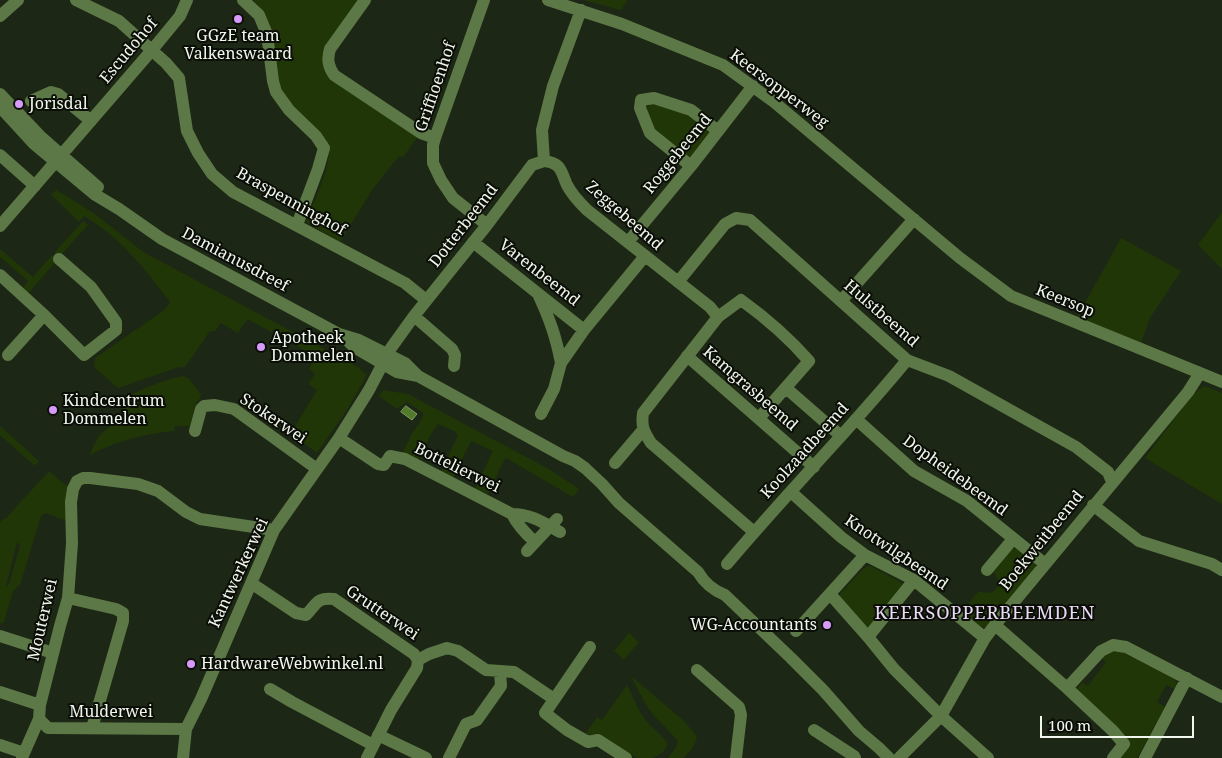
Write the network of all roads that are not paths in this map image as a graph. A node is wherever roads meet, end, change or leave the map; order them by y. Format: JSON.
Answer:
{"nodes":[{"id":1,"x":17,"y":0,"type":"edge"},
{"id":2,"x":76,"y":0,"type":"edge"},
{"id":3,"x":187,"y":0,"type":"edge"},
{"id":4,"x":243,"y":0,"type":"edge"},
{"id":5,"x":365,"y":0,"type":"edge"},
{"id":6,"x":484,"y":0,"type":"edge"},
{"id":7,"x":548,"y":0,"type":"edge"},
{"id":8,"x":581,"y":10,"type":"junction"},
{"id":9,"x":0,"y":16,"type":"edge"},
{"id":10,"x":152,"y":50,"type":"junction"},
{"id":11,"x":753,"y":86,"type":"junction"},
{"id":12,"x":0,"y":94,"type":"edge"},
{"id":13,"x":31,"y":101,"type":"dead end"},
{"id":14,"x":0,"y":107,"type":"edge"},
{"id":15,"x":91,"y":121,"type":"junction"},
{"id":16,"x":718,"y":131,"type":"junction"},
{"id":17,"x":435,"y":138,"type":"junction"},
{"id":18,"x":0,"y":155,"type":"edge"},
{"id":19,"x":59,"y":159,"type":"junction"},
{"id":20,"x":544,"y":160,"type":"junction"},
{"id":21,"x":691,"y":166,"type":"junction"},
{"id":22,"x":35,"y":186,"type":"junction"},
{"id":23,"x":914,"y":219,"type":"junction"},
{"id":24,"x":297,"y":225,"type":"junction"},
{"id":25,"x":486,"y":225,"type":"junction"},
{"id":26,"x":0,"y":226,"type":"edge"},
{"id":27,"x":473,"y":242,"type":"junction"},
{"id":28,"x":628,"y":242,"type":"junction"},
{"id":29,"x":646,"y":256,"type":"junction"},
{"id":30,"x":59,"y":259,"type":"dead end"},
{"id":31,"x":0,"y":276,"type":"edge"},
{"id":32,"x":678,"y":282,"type":"junction"},
{"id":33,"x":538,"y":294,"type":"junction"},
{"id":34,"x":426,"y":300,"type":"junction"},
{"id":35,"x":841,"y":301,"type":"junction"},
{"id":36,"x":44,"y":315,"type":"junction"},
{"id":37,"x":414,"y":316,"type":"junction"},
{"id":38,"x":718,"y":317,"type":"junction"},
{"id":39,"x":584,"y":330,"type":"junction"},
{"id":40,"x":8,"y":355,"type":"dead end"},
{"id":41,"x":686,"y":356,"type":"junction"},
{"id":42,"x":386,"y":359,"type":"junction"},
{"id":43,"x":907,"y":360,"type":"junction"},
{"id":44,"x":561,"y":363,"type":"junction"},
{"id":45,"x":454,"y":366,"type":"dead end"},
{"id":46,"x":1200,"y":373,"type":"junction"},
{"id":47,"x":1222,"y":382,"type":"edge"},
{"id":48,"x":786,"y":388,"type":"junction"},
{"id":49,"x":541,"y":414,"type":"dead end"},
{"id":50,"x":759,"y":418,"type":"junction"},
{"id":51,"x":856,"y":419,"type":"junction"},
{"id":52,"x":643,"y":430,"type":"junction"},
{"id":53,"x":195,"y":431,"type":"dead end"},
{"id":54,"x":841,"y":436,"type":"junction"},
{"id":55,"x":339,"y":438,"type":"junction"},
{"id":56,"x":615,"y":463,"type":"dead end"},
{"id":57,"x":814,"y":467,"type":"junction"},
{"id":58,"x":317,"y":469,"type":"junction"},
{"id":59,"x":1112,"y":482,"type":"junction"},
{"id":60,"x":791,"y":492,"type":"junction"},
{"id":61,"x":1093,"y":506,"type":"junction"},
{"id":62,"x":512,"y":514,"type":"junction"},
{"id":63,"x":274,"y":530,"type":"junction"},
{"id":64,"x":754,"y":532,"type":"junction"},
{"id":65,"x":1013,"y":539,"type":"junction"},
{"id":66,"x":865,"y":555,"type":"junction"},
{"id":67,"x":727,"y":564,"type":"dead end"},
{"id":68,"x":1045,"y":564,"type":"junction"},
{"id":69,"x":987,"y":570,"type":"dead end"},
{"id":70,"x":1222,"y":570,"type":"edge"},
{"id":71,"x":914,"y":580,"type":"junction"},
{"id":72,"x":251,"y":583,"type":"junction"},
{"id":73,"x":830,"y":594,"type":"junction"},
{"id":74,"x":68,"y":598,"type":"junction"},
{"id":75,"x":995,"y":624,"type":"junction"},
{"id":76,"x":796,"y":631,"type":"dead end"},
{"id":77,"x":0,"y":636,"type":"edge"},
{"id":78,"x":868,"y":637,"type":"junction"},
{"id":79,"x":985,"y":638,"type":"junction"},
{"id":80,"x":590,"y":647,"type":"dead end"},
{"id":81,"x":53,"y":653,"type":"junction"},
{"id":82,"x":418,"y":660,"type":"junction"},
{"id":83,"x":697,"y":670,"type":"dead end"},
{"id":84,"x":500,"y":671,"type":"junction"},
{"id":85,"x":1187,"y":678,"type":"junction"},
{"id":86,"x":1067,"y":688,"type":"junction"},
{"id":87,"x":270,"y":689,"type":"dead end"},
{"id":88,"x":0,"y":692,"type":"edge"},
{"id":89,"x":1222,"y":697,"type":"edge"},
{"id":90,"x":554,"y":698,"type":"junction"},
{"id":91,"x":40,"y":706,"type":"junction"},
{"id":92,"x":941,"y":716,"type":"junction"},
{"id":93,"x":39,"y":719,"type":"junction"},
{"id":94,"x":92,"y":728,"type":"junction"},
{"id":95,"x":186,"y":729,"type":"junction"},
{"id":96,"x":814,"y":730,"type":"dead end"},
{"id":97,"x":859,"y":731,"type":"junction"},
{"id":98,"x":376,"y":740,"type":"junction"},
{"id":99,"x":0,"y":745,"type":"edge"},
{"id":100,"x":23,"y":755,"type":"edge"},
{"id":101,"x":183,"y":758,"type":"edge"},
{"id":102,"x":367,"y":758,"type":"edge"},
{"id":103,"x":426,"y":758,"type":"edge"},
{"id":104,"x":449,"y":758,"type":"edge"},
{"id":105,"x":626,"y":758,"type":"edge"},
{"id":106,"x":736,"y":758,"type":"edge"},
{"id":107,"x":855,"y":758,"type":"edge"},
{"id":108,"x":877,"y":758,"type":"edge"},
{"id":109,"x":889,"y":758,"type":"edge"},
{"id":110,"x":899,"y":758,"type":"edge"},
{"id":111,"x":988,"y":758,"type":"edge"},
{"id":112,"x":1113,"y":758,"type":"edge"},
{"id":113,"x":1145,"y":758,"type":"edge"}],
"edges":[{"from":1,"to":9,"type":"street"},
{"from":2,"to":10,"type":"street","name":"Braspenninghof"},
{"from":3,"to":10,"type":"street","name":"Escudohof"},
{"from":4,"to":24,"type":"street"},
{"from":5,"to":17,"type":"street"},
{"from":6,"to":17,"type":"street","name":"Griffioenhof"},
{"from":7,"to":8,"type":"street","name":"Keersopperweg"},
{"from":8,"to":11,"type":"street","name":"Keersopperweg"},
{"from":8,"to":20,"type":"street"},
{"from":10,"to":15,"type":"street","name":"Escudohof"},
{"from":10,"to":24,"type":"street","name":"Braspenninghof"},
{"from":11,"to":16,"type":"street","name":"Roggebeemd"},
{"from":11,"to":23,"type":"street","name":"Keersopperweg"},
{"from":12,"to":19,"type":"street","name":"Damianusdreef"},
{"from":13,"to":15,"type":"street"},
{"from":14,"to":19,"type":"street","name":"Damianusdreef"},
{"from":15,"to":19,"type":"street","name":"Escudohof"},
{"from":16,"to":21,"type":"street","name":"Roggebeemd"},
{"from":16,"to":21,"type":"street"},
{"from":17,"to":25,"type":"street","name":"Griffioenhof"},
{"from":18,"to":22,"type":"street"},
{"from":19,"to":22,"type":"street"},
{"from":19,"to":42,"type":"street","name":"Damianusdreef"},
{"from":20,"to":25,"type":"street","name":"Dotterbeemd"},
{"from":20,"to":28,"type":"street","name":"Zeggebeemd"},
{"from":21,"to":28,"type":"street","name":"Roggebeemd"},
{"from":22,"to":26,"type":"street"},
{"from":23,"to":35,"type":"street"},
{"from":23,"to":46,"type":"street","name":"Keersop"},
{"from":24,"to":34,"type":"street","name":"Braspenninghof"},
{"from":25,"to":27,"type":"street","name":"Dotterbeemd"},
{"from":27,"to":33,"type":"street","name":"Varenbeemd"},
{"from":27,"to":34,"type":"street","name":"Dotterbeemd"},
{"from":28,"to":29,"type":"street","name":"Zeggebeemd"},
{"from":29,"to":32,"type":"street","name":"Zeggebeemd"},
{"from":29,"to":39,"type":"street"},
{"from":30,"to":36,"type":"street"},
{"from":31,"to":36,"type":"street"},
{"from":32,"to":35,"type":"street","name":"Hulstbeemd"},
{"from":32,"to":38,"type":"street","name":"Zeggebeemd"},
{"from":33,"to":39,"type":"street","name":"Varenbeemd"},
{"from":33,"to":44,"type":"street"},
{"from":34,"to":37,"type":"street","name":"Dotterbeemd"},
{"from":35,"to":43,"type":"street","name":"Hulstbeemd"},
{"from":36,"to":40,"type":"street"},
{"from":37,"to":42,"type":"street","name":"Dotterbeemd"},
{"from":37,"to":45,"type":"street"},
{"from":38,"to":41,"type":"street"},
{"from":38,"to":48,"type":"street"},
{"from":39,"to":44,"type":"street"},
{"from":41,"to":50,"type":"street","name":"Kamgrasbeemd"},
{"from":41,"to":52,"type":"street"},
{"from":42,"to":55,"type":"street","name":"Kantwerkerwei"},
{"from":42,"to":97,"type":"street","name":"Damianusdreef"},
{"from":43,"to":51,"type":"street","name":"Koolzaadbeemd"},
{"from":43,"to":59,"type":"street","name":"Hulstbeemd"},
{"from":44,"to":49,"type":"street"},
{"from":46,"to":47,"type":"street","name":"Keersop"},
{"from":46,"to":59,"type":"street","name":"Boekweitbeemd"},
{"from":48,"to":50,"type":"street"},
{"from":48,"to":54,"type":"street"},
{"from":50,"to":57,"type":"street","name":"Kamgrasbeemd"},
{"from":51,"to":54,"type":"street","name":"Koolzaadbeemd"},
{"from":51,"to":65,"type":"street","name":"Dopheidebeemd"},
{"from":52,"to":56,"type":"street"},
{"from":52,"to":64,"type":"street"},
{"from":53,"to":58,"type":"street","name":"Stokerwei"},
{"from":54,"to":57,"type":"street","name":"Koolzaadbeemd"},
{"from":55,"to":58,"type":"street","name":"Kantwerkerwei"},
{"from":55,"to":62,"type":"street","name":"Bottelierwei"},
{"from":57,"to":60,"type":"street","name":"Koolzaadbeemd"},
{"from":58,"to":63,"type":"street","name":"Kantwerkerwei"},
{"from":59,"to":61,"type":"street","name":"Boekweitbeemd"},
{"from":60,"to":64,"type":"street","name":"Koolzaadbeemd"},
{"from":60,"to":66,"type":"street","name":"Knotwilgbeemd"},
{"from":61,"to":68,"type":"street","name":"Boekweitbeemd"},
{"from":61,"to":70,"type":"street"},
{"from":62,"to":62,"type":"street","name":"Bottelierwei"},
{"from":63,"to":72,"type":"street","name":"Kantwerkerwei"},
{"from":63,"to":74,"type":"street","name":"Mouterwei"},
{"from":64,"to":67,"type":"street","name":"Koolzaadbeemd"},
{"from":65,"to":68,"type":"street","name":"Dopheidebeemd"},
{"from":65,"to":69,"type":"street","name":"Dopheidebeemd"},
{"from":66,"to":71,"type":"street","name":"Knotwilgbeemd"},
{"from":66,"to":73,"type":"street"},
{"from":68,"to":75,"type":"street","name":"Boekweitbeemd"},
{"from":71,"to":78,"type":"street"},
{"from":71,"to":79,"type":"street","name":"Knotwilgbeemd"},
{"from":72,"to":82,"type":"street","name":"Grutterwei"},
{"from":72,"to":95,"type":"street","name":"Kantwerkerwei"},
{"from":73,"to":76,"type":"street"},
{"from":73,"to":78,"type":"street"},
{"from":74,"to":81,"type":"street","name":"Mouterwei"},
{"from":74,"to":94,"type":"street"},
{"from":75,"to":79,"type":"street","name":"Boekweitbeemd"},
{"from":75,"to":86,"type":"street"},
{"from":77,"to":81,"type":"street"},
{"from":78,"to":92,"type":"street"},
{"from":79,"to":92,"type":"street","name":"Boekweitbeemd"},
{"from":80,"to":90,"type":"street"},
{"from":81,"to":91,"type":"street","name":"Mouterwei"},
{"from":82,"to":84,"type":"street"},
{"from":82,"to":98,"type":"street"},
{"from":83,"to":106,"type":"street"},
{"from":84,"to":90,"type":"street"},
{"from":84,"to":104,"type":"street"},
{"from":85,"to":86,"type":"street"},
{"from":85,"to":89,"type":"street"},
{"from":85,"to":113,"type":"street"},
{"from":86,"to":112,"type":"street"},
{"from":87,"to":98,"type":"street"},
{"from":88,"to":91,"type":"street"},
{"from":90,"to":105,"type":"street"},
{"from":91,"to":93,"type":"street","name":"Mouterwei"},
{"from":92,"to":110,"type":"street","name":"Boekweitbeemd"},
{"from":92,"to":111,"type":"street"},
{"from":93,"to":94,"type":"street","name":"Mulderwei"},
{"from":93,"to":100,"type":"street","name":"Mouterwei"},
{"from":94,"to":95,"type":"street","name":"Mulderwei"},
{"from":95,"to":101,"type":"street","name":"Kantwerkerwei"},
{"from":96,"to":107,"type":"street"},
{"from":97,"to":108,"type":"street","name":"Damianusdreef"},
{"from":97,"to":109,"type":"street","name":"Damianusdreef"},
{"from":98,"to":102,"type":"street"},
{"from":98,"to":103,"type":"street"},
{"from":99,"to":100,"type":"street"}]}
